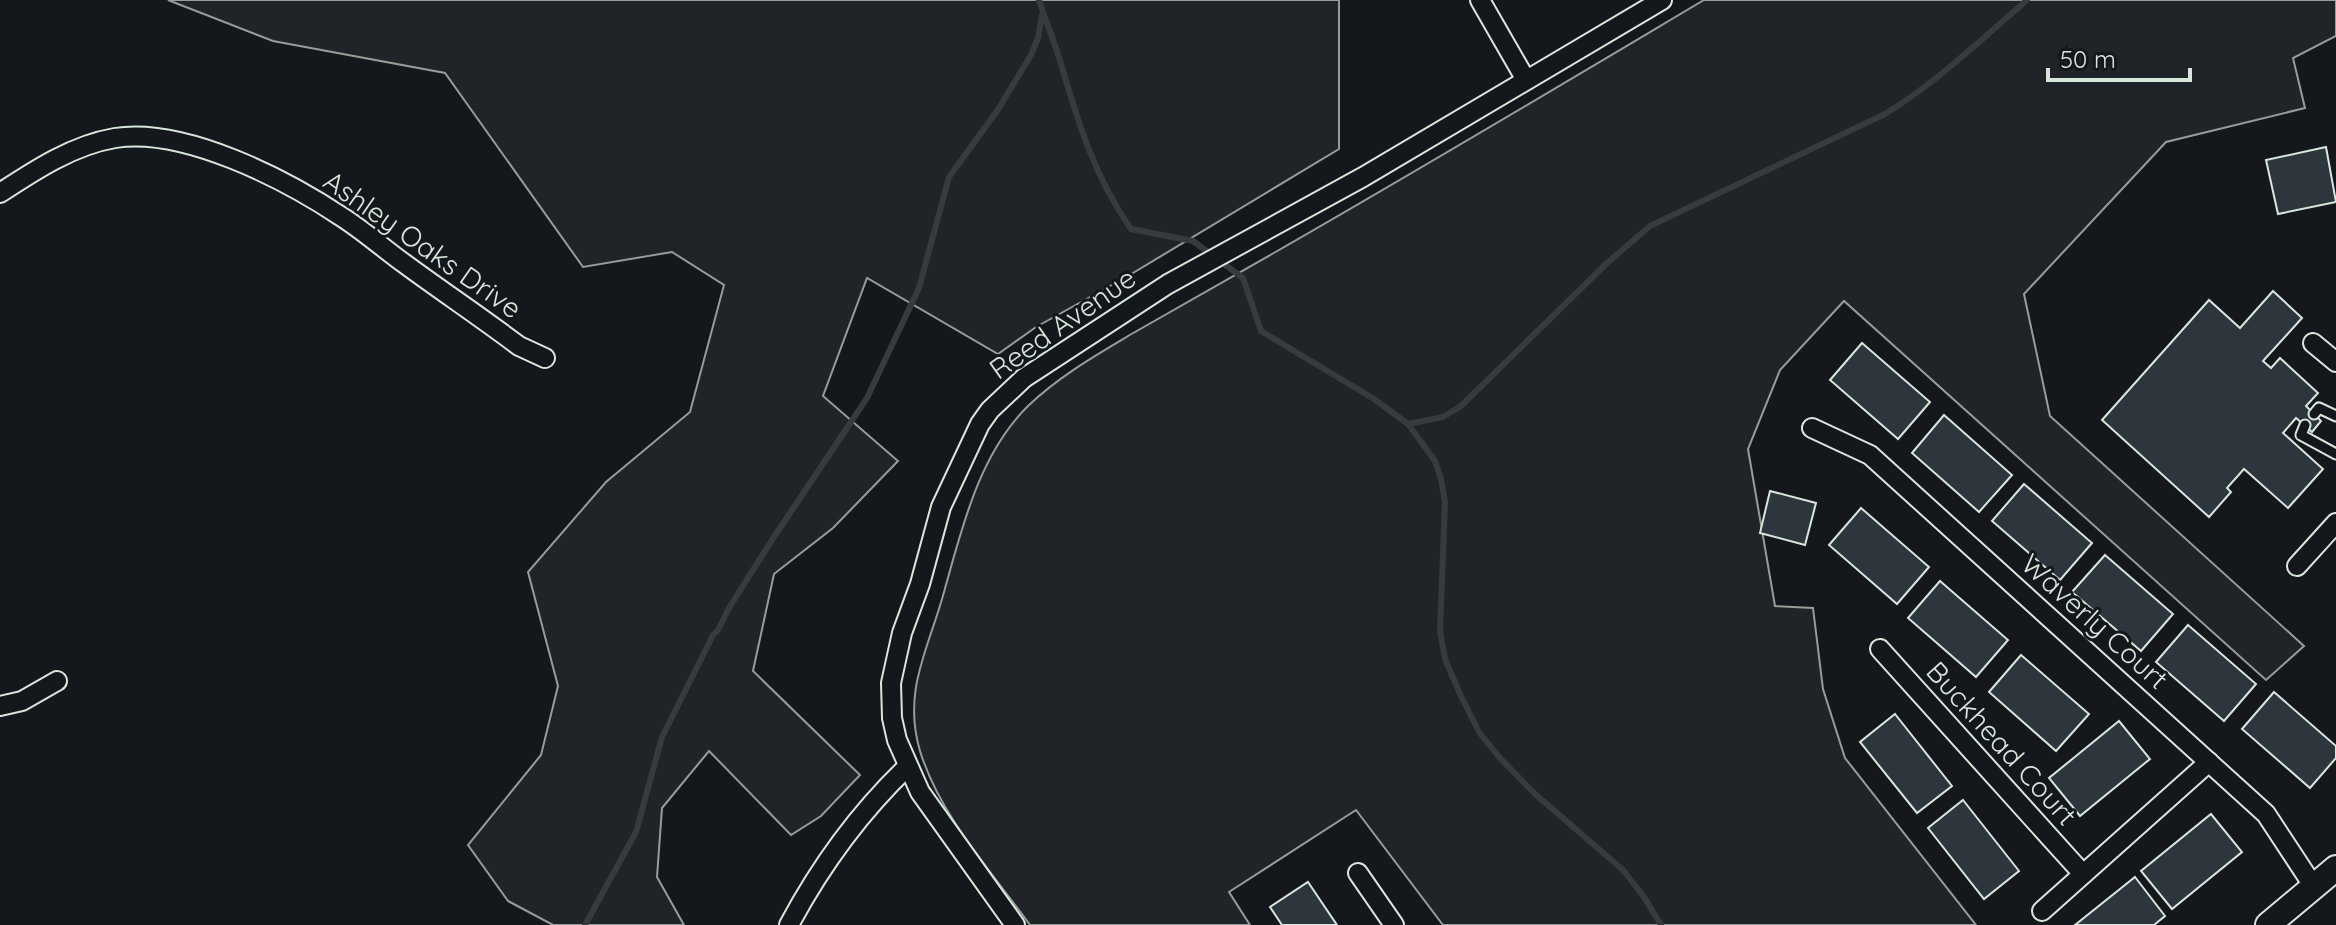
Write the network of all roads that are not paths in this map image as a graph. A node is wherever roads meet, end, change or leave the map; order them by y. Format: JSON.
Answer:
{"nodes":[{"id":1,"x":1480,"y":0,"type":"edge"},
{"id":2,"x":1662,"y":0,"type":"edge"},
{"id":3,"x":1526,"y":80,"type":"junction"},
{"id":4,"x":0,"y":193,"type":"edge"},
{"id":5,"x":2313,"y":343,"type":"dead end"},
{"id":6,"x":545,"y":358,"type":"dead end"},
{"id":7,"x":2336,"y":362,"type":"edge"},
{"id":8,"x":2314,"y":414,"type":"dead end"},
{"id":9,"x":2336,"y":416,"type":"edge"},
{"id":10,"x":2305,"y":425,"type":"dead end"},
{"id":11,"x":1812,"y":428,"type":"dead end"},
{"id":12,"x":2336,"y":454,"type":"edge"},
{"id":13,"x":2336,"y":523,"type":"edge"},
{"id":14,"x":2297,"y":566,"type":"dead end"},
{"id":15,"x":1880,"y":649,"type":"dead end"},
{"id":16,"x":57,"y":681,"type":"dead end"},
{"id":17,"x":0,"y":706,"type":"edge"},
{"id":18,"x":2209,"y":762,"type":"junction"},
{"id":19,"x":907,"y":767,"type":"junction"},
{"id":20,"x":2336,"y":868,"type":"edge"},
{"id":21,"x":1358,"y":873,"type":"dead end"},
{"id":22,"x":2083,"y":874,"type":"junction"},
{"id":23,"x":2314,"y":887,"type":"junction"},
{"id":24,"x":2042,"y":911,"type":"dead end"},
{"id":25,"x":789,"y":925,"type":"edge"},
{"id":26,"x":1015,"y":925,"type":"edge"},
{"id":27,"x":1394,"y":925,"type":"edge"},
{"id":28,"x":2268,"y":925,"type":"edge"}],
"edges":[{"from":1,"to":3,"type":"street"},
{"from":2,"to":3,"type":"street","name":"Reed Avenue"},
{"from":3,"to":19,"type":"street","name":"Reed Avenue"},
{"from":4,"to":6,"type":"street","name":"Ashley Oaks Drive"},
{"from":5,"to":7,"type":"street"},
{"from":8,"to":9,"type":"lane"},
{"from":10,"to":12,"type":"lane"},
{"from":11,"to":18,"type":"street","name":"Waverly Court"},
{"from":13,"to":14,"type":"street"},
{"from":15,"to":22,"type":"street","name":"Buckhead Court"},
{"from":16,"to":17,"type":"street"},
{"from":18,"to":22,"type":"street"},
{"from":18,"to":23,"type":"street","name":"Waverly Court"},
{"from":19,"to":25,"type":"street"},
{"from":19,"to":26,"type":"street","name":"Reed Avenue"},
{"from":20,"to":23,"type":"street"},
{"from":21,"to":27,"type":"street"},
{"from":22,"to":24,"type":"street"},
{"from":23,"to":28,"type":"street"}]}
